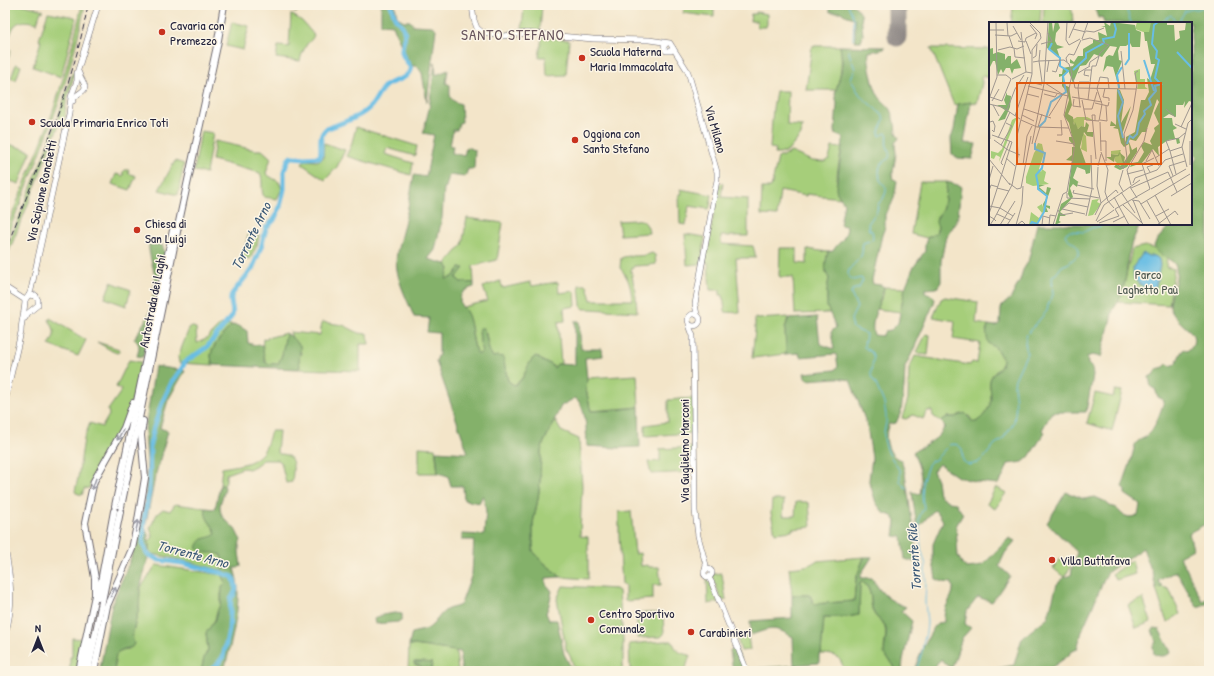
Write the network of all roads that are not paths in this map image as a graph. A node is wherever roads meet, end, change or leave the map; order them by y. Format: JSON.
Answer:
{"nodes":[{"id":1,"x":98,"y":5,"type":"edge"},
{"id":2,"x":220,"y":5,"type":"edge"},
{"id":3,"x":224,"y":5,"type":"edge"},
{"id":4,"x":472,"y":5,"type":"edge"},
{"id":5,"x":79,"y":70,"type":"junction"},
{"id":6,"x":83,"y":83,"type":"junction"},
{"id":7,"x":74,"y":86,"type":"junction"},
{"id":8,"x":80,"y":93,"type":"junction"},
{"id":9,"x":70,"y":108,"type":"junction"},
{"id":10,"x":164,"y":277,"type":"junction"},
{"id":11,"x":34,"y":278,"type":"junction"},
{"id":12,"x":5,"y":287,"type":"edge"},
{"id":13,"x":36,"y":296,"type":"junction"},
{"id":14,"x":27,"y":300,"type":"junction"},
{"id":15,"x":695,"y":304,"type":"junction"},
{"id":16,"x":33,"y":308,"type":"junction"},
{"id":17,"x":690,"y":315,"type":"junction"},
{"id":18,"x":697,"y":315,"type":"junction"},
{"id":19,"x":689,"y":324,"type":"junction"},
{"id":20,"x":695,"y":326,"type":"junction"},
{"id":21,"x":157,"y":331,"type":"junction"},
{"id":22,"x":21,"y":333,"type":"junction"},
{"id":23,"x":693,"y":336,"type":"junction"},
{"id":24,"x":5,"y":401,"type":"edge"},
{"id":25,"x":117,"y":509,"type":"junction"},
{"id":26,"x":5,"y":547,"type":"edge"},
{"id":27,"x":5,"y":551,"type":"edge"},
{"id":28,"x":8,"y":595,"type":"edge"},
{"id":29,"x":5,"y":630,"type":"edge"},
{"id":30,"x":5,"y":634,"type":"edge"},
{"id":31,"x":79,"y":671,"type":"edge"},
{"id":32,"x":84,"y":671,"type":"edge"},
{"id":33,"x":88,"y":671,"type":"edge"},
{"id":34,"x":94,"y":671,"type":"edge"},
{"id":35,"x":747,"y":671,"type":"edge"}],
"edges":[{"from":1,"to":5,"type":"street","name":"Via Scipione Ronchetti"},
{"from":2,"to":10,"type":"highway","name":"Autostrada dei Laghi"},
{"from":3,"to":21,"type":"highway","name":"Autostrada dei Laghi"},
{"from":4,"to":15,"type":"street","name":"Via Milano"},
{"from":5,"to":6,"type":"street"},
{"from":5,"to":7,"type":"street","name":"Via Scipione Ronchetti"},
{"from":6,"to":7,"type":"street"},
{"from":6,"to":8,"type":"street"},
{"from":7,"to":8,"type":"street"},
{"from":7,"to":9,"type":"street","name":"Via Scipione Ronchetti"},
{"from":8,"to":9,"type":"street","name":"Via Scipione Ronchetti"},
{"from":9,"to":11,"type":"street","name":"Via Scipione Ronchetti"},
{"from":10,"to":25,"type":"highway","name":"Autostrada dei Laghi"},
{"from":10,"to":31,"type":"highway","one_way":true},
{"from":11,"to":13,"type":"street","name":"Via Scipione Ronchetti"},
{"from":11,"to":14,"type":"street","name":"Via Scipione Ronchetti"},
{"from":12,"to":14,"type":"street"},
{"from":13,"to":14,"type":"street"},
{"from":13,"to":16,"type":"street"},
{"from":14,"to":16,"type":"street"},
{"from":14,"to":22,"type":"street","name":"Via Scipione Ronchetti"},
{"from":15,"to":17,"type":"street"},
{"from":15,"to":18,"type":"street"},
{"from":16,"to":22,"type":"street"},
{"from":17,"to":18,"type":"street"},
{"from":17,"to":19,"type":"street"},
{"from":18,"to":20,"type":"street"},
{"from":19,"to":20,"type":"street"},
{"from":19,"to":23,"type":"street","name":"Via Guglielmo Marconi"},
{"from":20,"to":23,"type":"street","name":"Via Guglielmo Marconi"},
{"from":21,"to":25,"type":"highway","name":"Autostrada dei Laghi"},
{"from":34,"to":21,"type":"highway","one_way":true},
{"from":22,"to":24,"type":"street"},
{"from":23,"to":35,"type":"street","name":"Via Guglielmo Marconi"},
{"from":25,"to":32,"type":"highway"},
{"from":25,"to":33,"type":"highway"},
{"from":26,"to":28,"type":"street"},
{"from":27,"to":28,"type":"street"},
{"from":28,"to":29,"type":"street"},
{"from":28,"to":30,"type":"street"}]}
